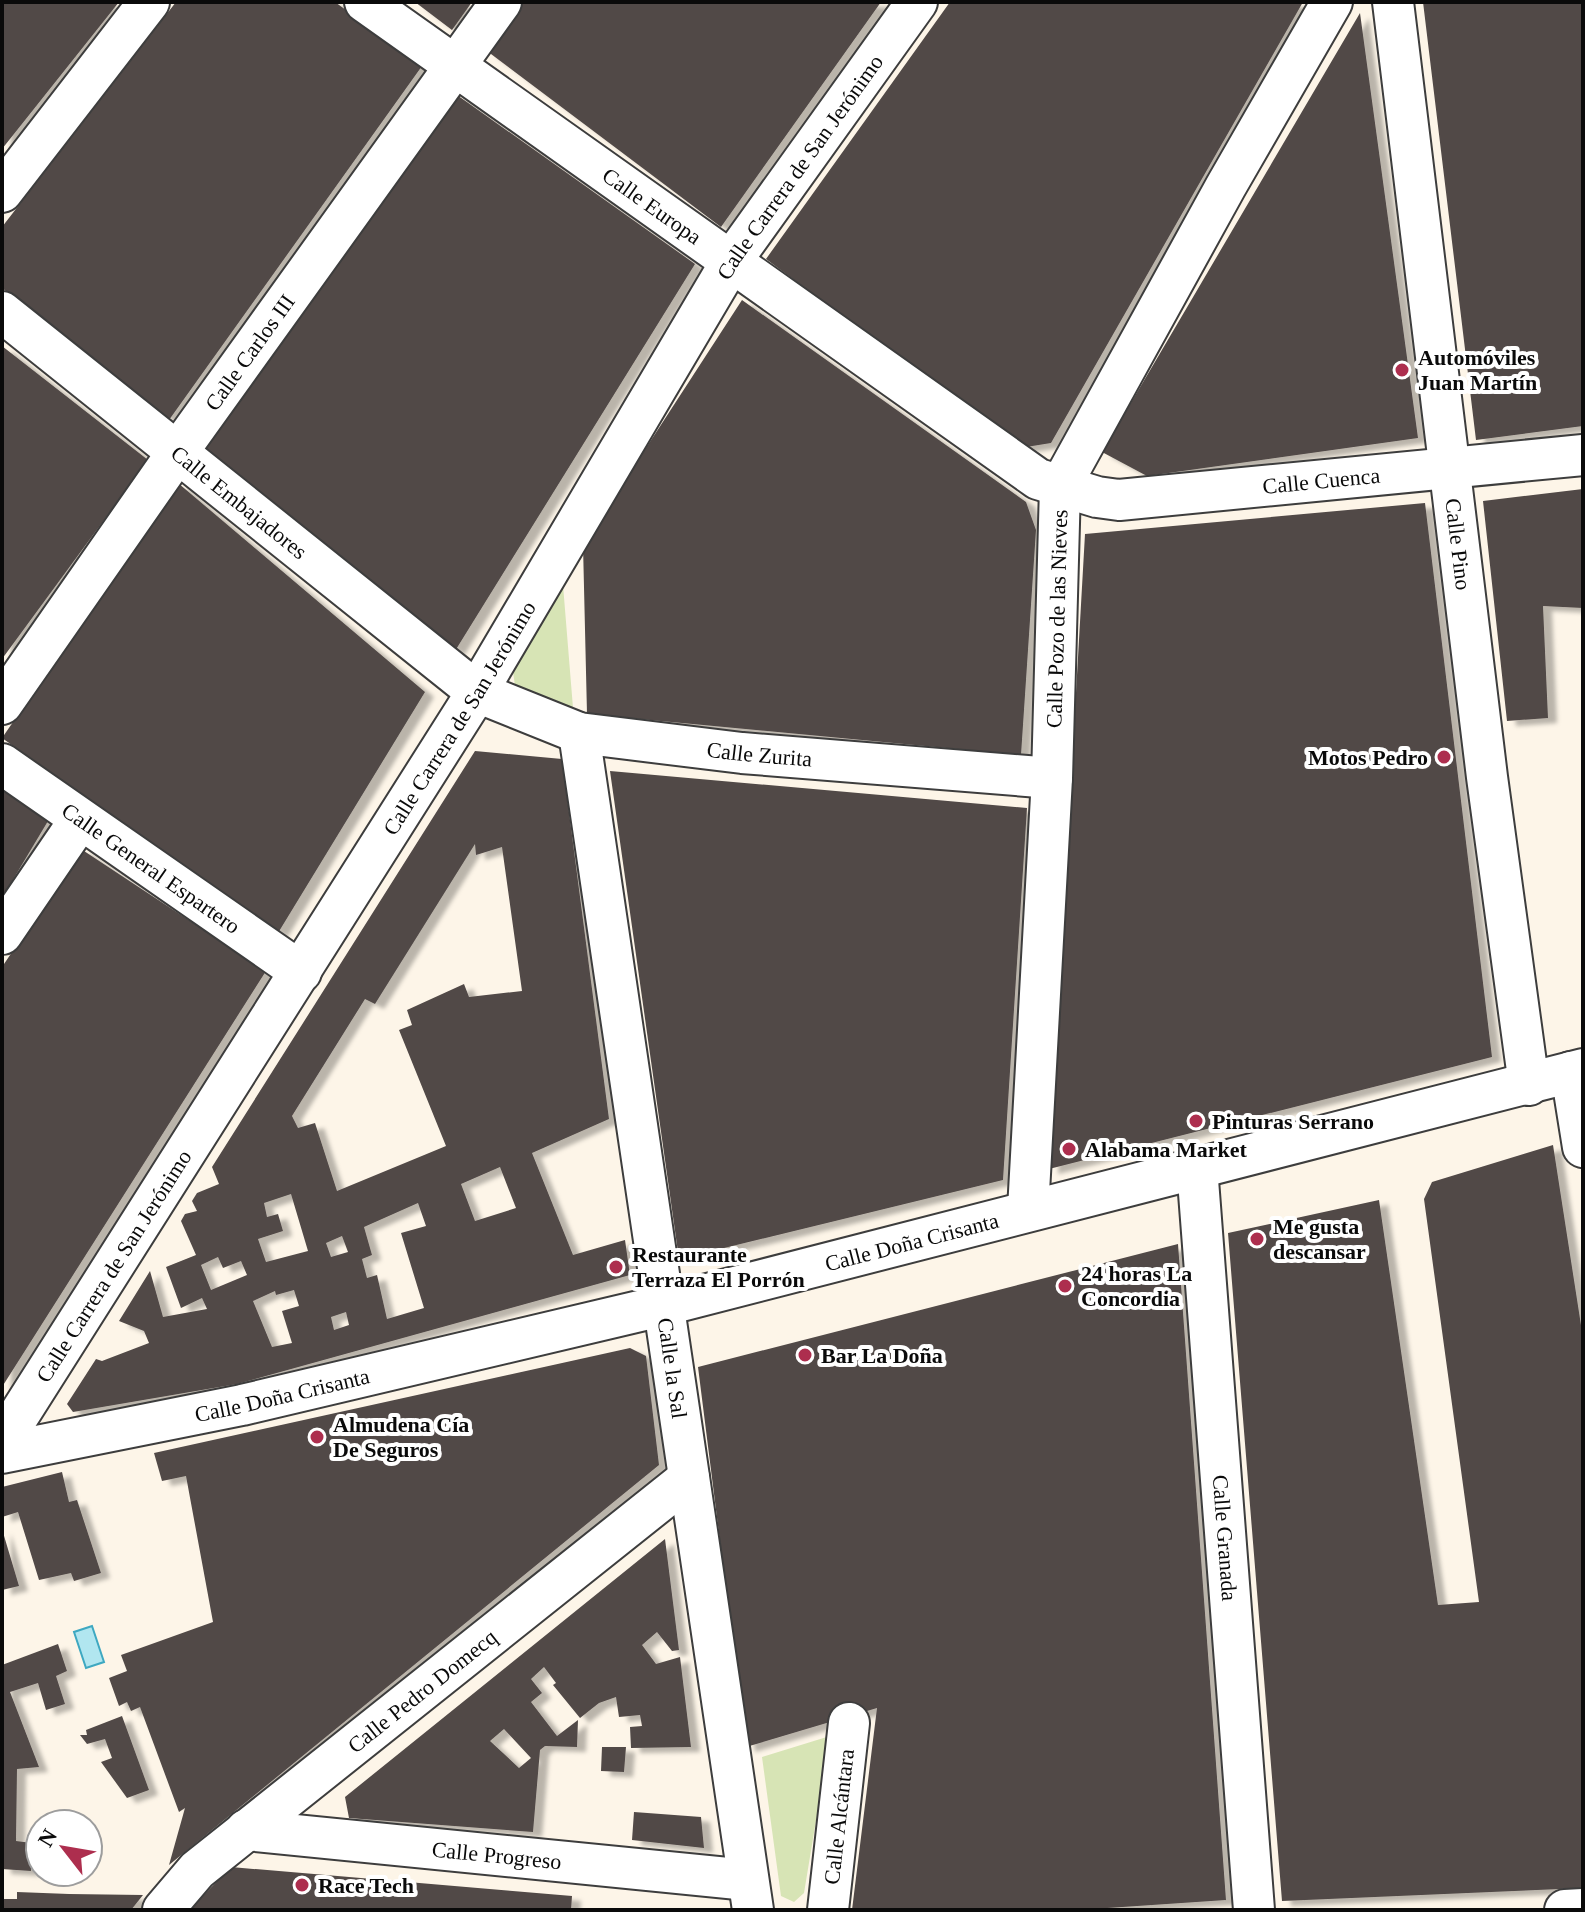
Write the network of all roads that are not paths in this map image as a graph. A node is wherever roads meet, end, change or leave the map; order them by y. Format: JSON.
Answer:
{"nodes":[{"id":1,"x":149,"y":2,"type":"edge"},
{"id":2,"x":365,"y":2,"type":"edge"},
{"id":3,"x":501,"y":2,"type":"edge"},
{"id":4,"x":917,"y":2,"type":"edge"},
{"id":5,"x":1332,"y":2,"type":"edge"},
{"id":6,"x":1393,"y":2,"type":"edge"},
{"id":7,"x":456,"y":65,"type":"junction"},
{"id":8,"x":2,"y":192,"type":"edge"},
{"id":9,"x":732,"y":260,"type":"junction"},
{"id":10,"x":2,"y":312,"type":"edge"},
{"id":11,"x":177,"y":453,"type":"junction"},
{"id":12,"x":1583,"y":455,"type":"edge"},
{"id":13,"x":1448,"y":467,"type":"junction"},
{"id":14,"x":1060,"y":487,"type":"junction"},
{"id":15,"x":477,"y":692,"type":"junction"},
{"id":16,"x":2,"y":704,"type":"edge"},
{"id":17,"x":579,"y":733,"type":"junction"},
{"id":18,"x":2,"y":764,"type":"edge"},
{"id":19,"x":1052,"y":778,"type":"junction"},
{"id":20,"x":79,"y":821,"type":"junction"},
{"id":21,"x":2,"y":934,"type":"edge"},
{"id":22,"x":301,"y":972,"type":"junction"},
{"id":23,"x":1577,"y":1071,"type":"edge"},
{"id":24,"x":1529,"y":1085,"type":"junction"},
{"id":25,"x":1583,"y":1147,"type":"edge"},
{"id":26,"x":1197,"y":1167,"type":"junction"},
{"id":27,"x":1028,"y":1210,"type":"junction"},
{"id":28,"x":665,"y":1305,"type":"junction"},
{"id":29,"x":2,"y":1434,"type":"edge"},
{"id":30,"x":2,"y":1453,"type":"edge"},
{"id":31,"x":689,"y":1478,"type":"junction"},
{"id":32,"x":849,"y":1723,"type":"dead end"},
{"id":33,"x":246,"y":1830,"type":"junction"},
{"id":34,"x":750,"y":1895,"type":"edge"},
{"id":35,"x":1583,"y":1909,"type":"edge"},
{"id":36,"x":163,"y":1910,"type":"edge"},
{"id":37,"x":828,"y":1910,"type":"edge"},
{"id":38,"x":1254,"y":1910,"type":"edge"},
{"id":39,"x":1565,"y":1910,"type":"edge"}],
"edges":[{"from":1,"to":8,"type":"street"},
{"from":2,"to":7,"type":"street","name":"Calle Europa"},
{"from":3,"to":7,"type":"street","name":"Calle Carlos III"},
{"from":4,"to":9,"type":"street","name":"Calle Carrera de San Jerónimo"},
{"from":5,"to":14,"type":"street","name":"Calle Pozo de las Nieves"},
{"from":6,"to":13,"type":"street","name":"Calle Pino"},
{"from":7,"to":9,"type":"street","name":"Calle Europa"},
{"from":7,"to":11,"type":"street","name":"Calle Carlos III"},
{"from":9,"to":14,"type":"street","name":"Calle Europa"},
{"from":9,"to":15,"type":"street","name":"Calle Carrera de San Jerónimo"},
{"from":10,"to":11,"type":"street","name":"Calle Embajadores"},
{"from":11,"to":15,"type":"street","name":"Calle Embajadores"},
{"from":11,"to":16,"type":"street","name":"Calle Carlos III"},
{"from":12,"to":13,"type":"street","name":"Calle Cuenca"},
{"from":13,"to":14,"type":"street","name":"Calle Cuenca"},
{"from":13,"to":24,"type":"street","name":"Calle Pino"},
{"from":14,"to":19,"type":"street","name":"Calle Pozo de las Nieves"},
{"from":15,"to":17,"type":"street","name":"Calle Zurita"},
{"from":15,"to":22,"type":"street","name":"Calle Carrera de San Jerónimo"},
{"from":17,"to":19,"type":"street","name":"Calle Zurita"},
{"from":17,"to":28,"type":"street","name":"Calle la Sal"},
{"from":18,"to":20,"type":"street","name":"Calle General Espartero"},
{"from":19,"to":27,"type":"street","name":"Calle Pozo de las Nieves"},
{"from":20,"to":21,"type":"street"},
{"from":20,"to":22,"type":"street","name":"Calle General Espartero"},
{"from":22,"to":29,"type":"street","name":"Calle Carrera de San Jerónimo"},
{"from":23,"to":24,"type":"street","name":"Calle Doña Crisanta"},
{"from":23,"to":25,"type":"street"},
{"from":24,"to":26,"type":"street","name":"Calle Doña Crisanta"},
{"from":26,"to":27,"type":"street","name":"Calle Doña Crisanta"},
{"from":26,"to":38,"type":"street","name":"Calle Granada"},
{"from":27,"to":28,"type":"street","name":"Calle Doña Crisanta"},
{"from":28,"to":30,"type":"street","name":"Calle Doña Crisanta"},
{"from":28,"to":31,"type":"street","name":"Calle la Sal"},
{"from":31,"to":33,"type":"street","name":"Calle Pedro Domecq"},
{"from":31,"to":34,"type":"street","name":"Calle la Sal"},
{"from":32,"to":37,"type":"street","name":"Calle Alcántara"},
{"from":33,"to":34,"type":"street","name":"Calle Progreso"},
{"from":33,"to":36,"type":"street","name":"Calle Pedro Domecq"},
{"from":35,"to":39,"type":"street"}]}
